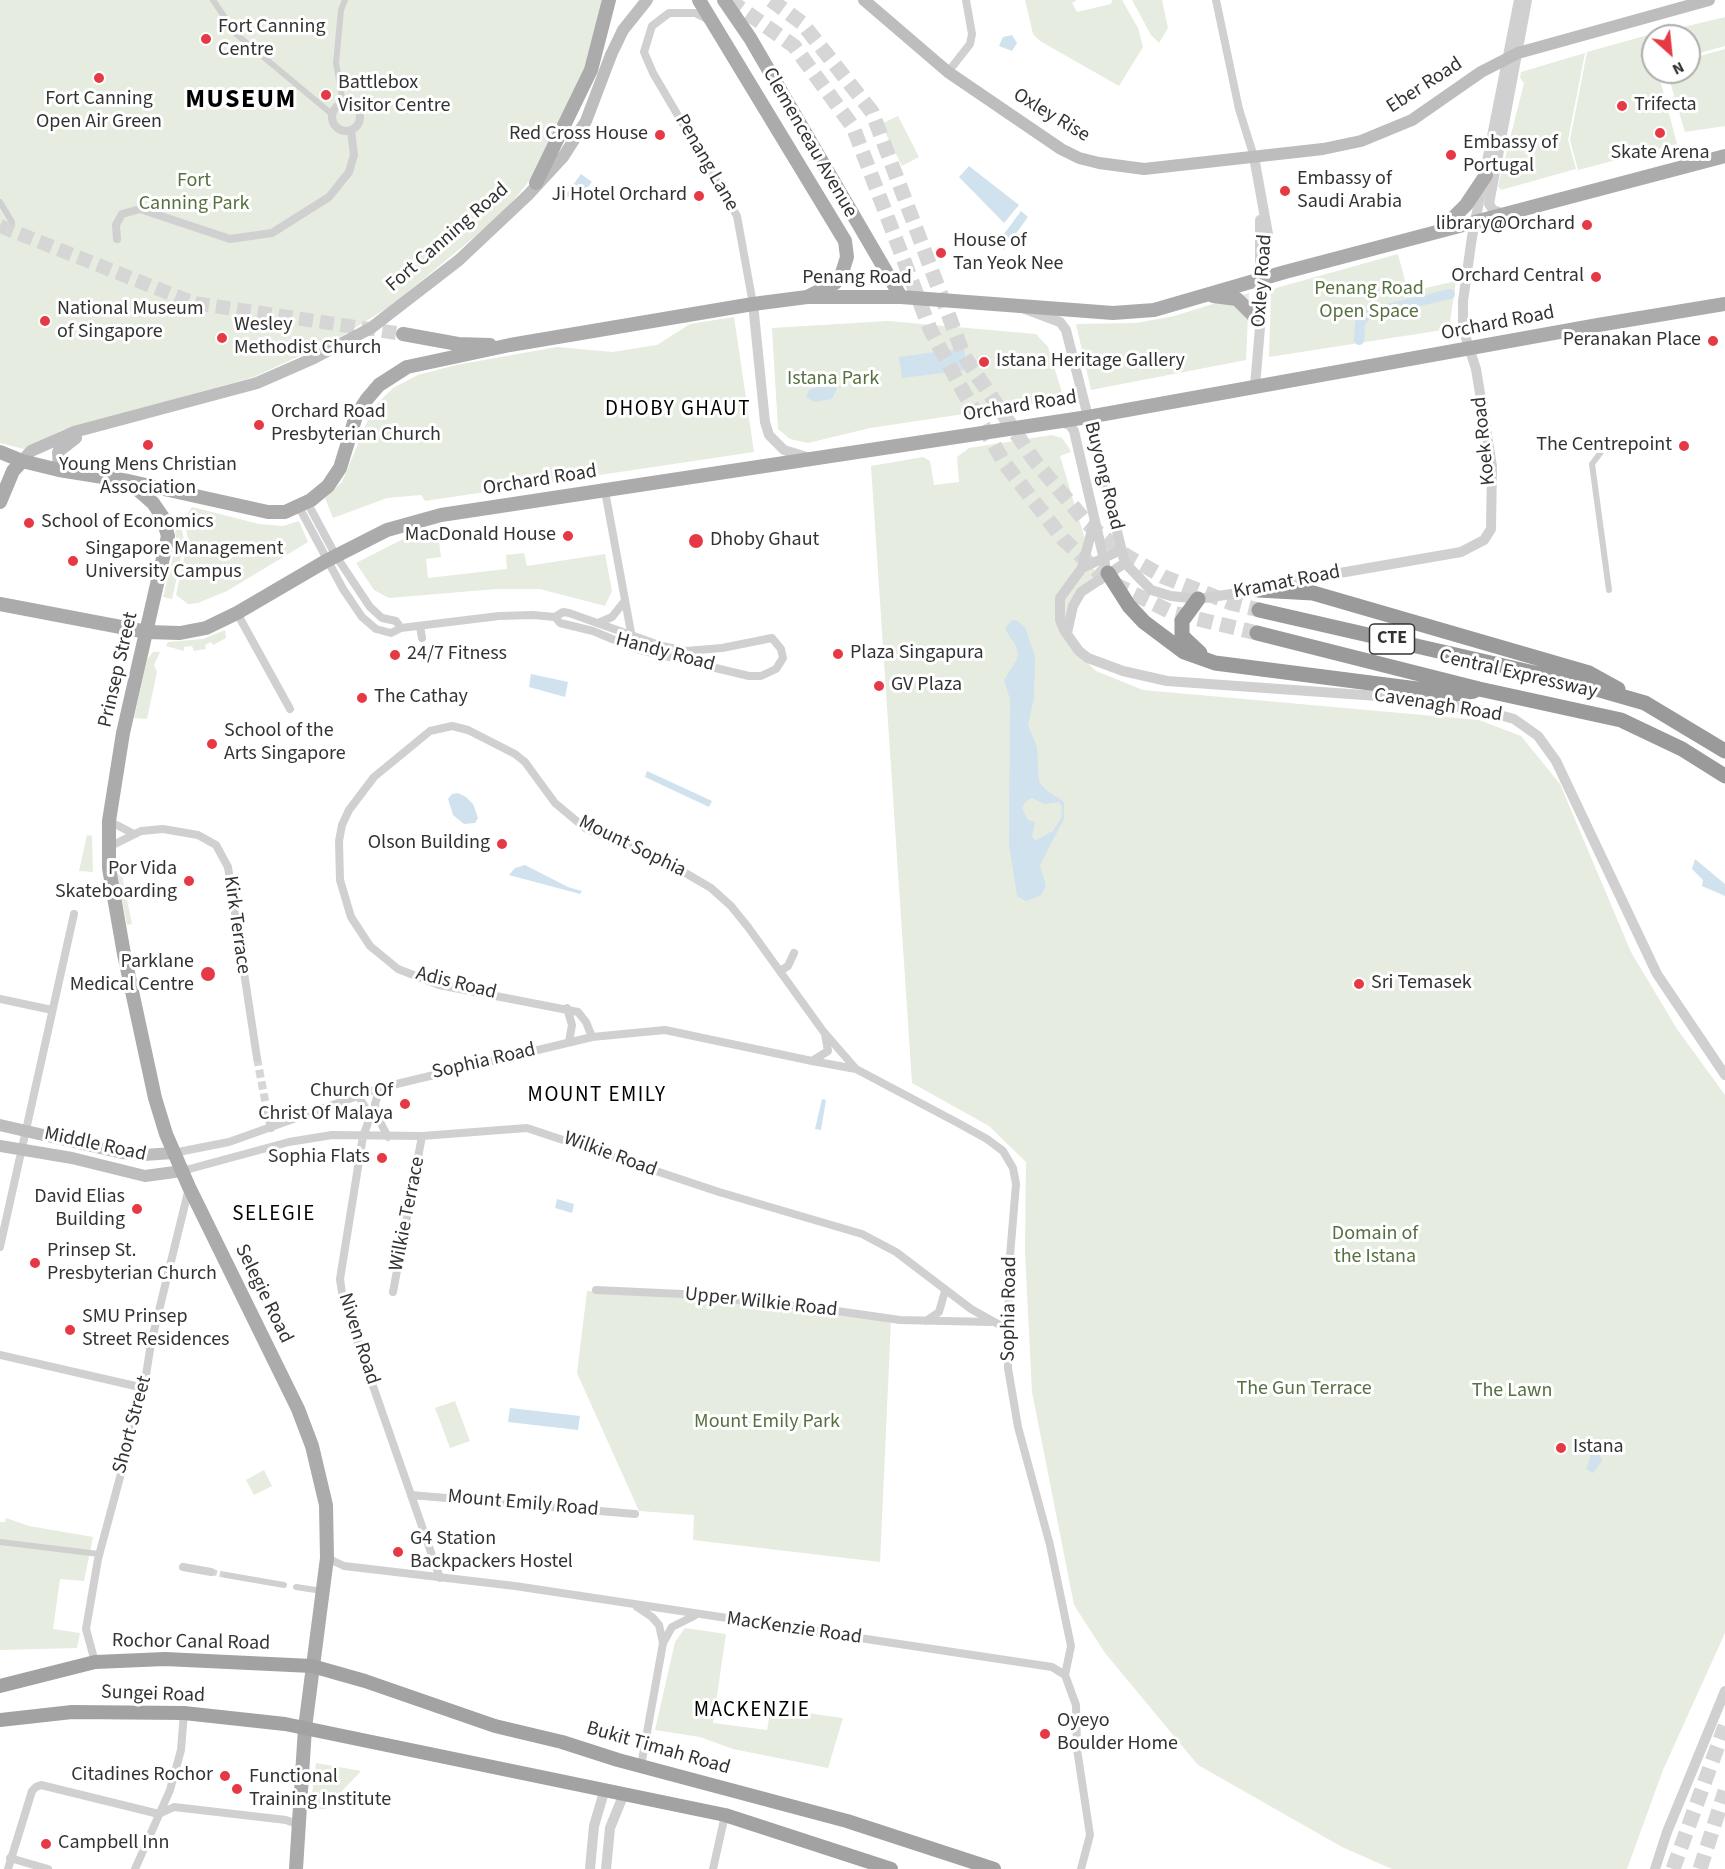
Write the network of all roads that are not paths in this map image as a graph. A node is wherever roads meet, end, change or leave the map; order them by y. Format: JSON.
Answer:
{"nodes":[{"id":1,"x":213,"y":0,"type":"edge"},
{"id":2,"x":345,"y":0,"type":"edge"},
{"id":3,"x":609,"y":0,"type":"edge"},
{"id":4,"x":647,"y":0,"type":"edge"},
{"id":5,"x":699,"y":0,"type":"edge"},
{"id":6,"x":724,"y":0,"type":"edge"},
{"id":7,"x":864,"y":0,"type":"edge"},
{"id":8,"x":966,"y":0,"type":"edge"},
{"id":9,"x":1216,"y":0,"type":"edge"},
{"id":10,"x":1519,"y":0,"type":"edge"},
{"id":11,"x":1527,"y":0,"type":"edge"},
{"id":12,"x":1709,"y":0,"type":"edge"},
{"id":13,"x":715,"y":24,"type":"junction"},
{"id":14,"x":1513,"y":55,"type":"junction"},
{"id":15,"x":948,"y":72,"type":"junction"},
{"id":16,"x":343,"y":104,"type":"junction"},
{"id":17,"x":333,"y":115,"type":"junction"},
{"id":18,"x":351,"y":130,"type":"junction"},
{"id":19,"x":1725,"y":156,"type":"edge"},
{"id":20,"x":1251,"y":157,"type":"junction"},
{"id":21,"x":1486,"y":175,"type":"junction"},
{"id":22,"x":534,"y":186,"type":"junction"},
{"id":23,"x":843,"y":199,"type":"junction"},
{"id":24,"x":0,"y":202,"type":"edge"},
{"id":25,"x":825,"y":209,"type":"junction"},
{"id":26,"x":1503,"y":214,"type":"junction"},
{"id":27,"x":12,"y":222,"type":"dead end"},
{"id":28,"x":1475,"y":222,"type":"junction"},
{"id":29,"x":1442,"y":230,"type":"junction"},
{"id":30,"x":117,"y":238,"type":"dead end"},
{"id":31,"x":1262,"y":278,"type":"junction"},
{"id":32,"x":1208,"y":295,"type":"junction"},
{"id":33,"x":807,"y":297,"type":"junction"},
{"id":34,"x":901,"y":297,"type":"junction"},
{"id":35,"x":753,"y":304,"type":"junction"},
{"id":36,"x":1725,"y":304,"type":"edge"},
{"id":37,"x":1025,"y":308,"type":"junction"},
{"id":38,"x":1259,"y":321,"type":"junction"},
{"id":39,"x":402,"y":334,"type":"tunnel mouth"},
{"id":40,"x":510,"y":345,"type":"junction"},
{"id":41,"x":1470,"y":350,"type":"junction"},
{"id":42,"x":1256,"y":386,"type":"junction"},
{"id":43,"x":1089,"y":417,"type":"junction"},
{"id":44,"x":1057,"y":421,"type":"junction"},
{"id":45,"x":107,"y":424,"type":"junction"},
{"id":46,"x":0,"y":452,"type":"edge"},
{"id":47,"x":1600,"y":452,"type":"dead end"},
{"id":48,"x":810,"y":458,"type":"junction"},
{"id":49,"x":21,"y":462,"type":"junction"},
{"id":50,"x":59,"y":470,"type":"junction"},
{"id":51,"x":128,"y":481,"type":"junction"},
{"id":52,"x":604,"y":491,"type":"junction"},
{"id":53,"x":0,"y":502,"type":"edge"},
{"id":54,"x":303,"y":505,"type":"junction"},
{"id":55,"x":1094,"y":520,"type":"junction"},
{"id":56,"x":1121,"y":550,"type":"junction"},
{"id":57,"x":1461,"y":552,"type":"joint"},
{"id":58,"x":331,"y":558,"type":"junction"},
{"id":59,"x":1125,"y":563,"type":"junction"},
{"id":60,"x":1106,"y":565,"type":"junction"},
{"id":61,"x":1082,"y":568,"type":"junction"},
{"id":62,"x":1258,"y":590,"type":"junction"},
{"id":63,"x":1609,"y":590,"type":"dead end"},
{"id":64,"x":1198,"y":599,"type":"junction"},
{"id":65,"x":624,"y":602,"type":"junction"},
{"id":66,"x":0,"y":604,"type":"edge"},
{"id":67,"x":1259,"y":610,"type":"tunnel mouth"},
{"id":68,"x":237,"y":613,"type":"junction"},
{"id":69,"x":555,"y":617,"type":"junction"},
{"id":70,"x":598,"y":623,"type":"junction"},
{"id":71,"x":420,"y":626,"type":"junction"},
{"id":72,"x":147,"y":632,"type":"junction"},
{"id":73,"x":1067,"y":633,"type":"junction"},
{"id":74,"x":1257,"y":633,"type":"tunnel mouth"},
{"id":75,"x":631,"y":635,"type":"junction"},
{"id":76,"x":422,"y":638,"type":"dead end"},
{"id":77,"x":636,"y":649,"type":"junction"},
{"id":78,"x":1215,"y":663,"type":"junction"},
{"id":79,"x":1479,"y":689,"type":"junction"},
{"id":80,"x":1645,"y":703,"type":"junction"},
{"id":81,"x":290,"y":709,"type":"dead end"},
{"id":82,"x":440,"y":728,"type":"joint"},
{"id":83,"x":1725,"y":751,"type":"edge"},
{"id":84,"x":1725,"y":776,"type":"edge"},
{"id":85,"x":109,"y":820,"type":"junction"},
{"id":86,"x":134,"y":834,"type":"junction"},
{"id":87,"x":107,"y":848,"type":"junction"},
{"id":88,"x":74,"y":914,"type":"dead end"},
{"id":89,"x":794,"y":953,"type":"dead end"},
{"id":90,"x":780,"y":971,"type":"junction"},
{"id":91,"x":0,"y":999,"type":"edge"},
{"id":92,"x":567,"y":1008,"type":"junction"},
{"id":93,"x":52,"y":1010,"type":"junction"},
{"id":94,"x":823,"y":1031,"type":"junction"},
{"id":95,"x":592,"y":1037,"type":"junction"},
{"id":96,"x":569,"y":1042,"type":"junction"},
{"id":97,"x":256,"y":1058,"type":"tunnel mouth"},
{"id":98,"x":812,"y":1061,"type":"junction"},
{"id":99,"x":856,"y":1069,"type":"junction"},
{"id":100,"x":1725,"y":1075,"type":"edge"},
{"id":101,"x":380,"y":1088,"type":"junction"},
{"id":102,"x":357,"y":1094,"type":"junction"},
{"id":103,"x":267,"y":1111,"type":"tunnel mouth"},
{"id":104,"x":0,"y":1125,"type":"edge"},
{"id":105,"x":271,"y":1128,"type":"junction"},
{"id":106,"x":25,"y":1130,"type":"junction"},
{"id":107,"x":363,"y":1136,"type":"junction"},
{"id":108,"x":422,"y":1136,"type":"junction"},
{"id":109,"x":388,"y":1137,"type":"junction"},
{"id":110,"x":0,"y":1146,"type":"edge"},
{"id":111,"x":20,"y":1149,"type":"junction"},
{"id":112,"x":173,"y":1153,"type":"junction"},
{"id":113,"x":182,"y":1172,"type":"junction"},
{"id":114,"x":189,"y":1187,"type":"junction"},
{"id":115,"x":0,"y":1247,"type":"edge"},
{"id":116,"x":597,"y":1290,"type":"dead end"},
{"id":117,"x":945,"y":1291,"type":"junction"},
{"id":118,"x":393,"y":1292,"type":"dead end"},
{"id":119,"x":925,"y":1321,"type":"junction"},
{"id":120,"x":992,"y":1322,"type":"junction"},
{"id":121,"x":1007,"y":1329,"type":"junction"},
{"id":122,"x":0,"y":1355,"type":"edge"},
{"id":123,"x":144,"y":1388,"type":"junction"},
{"id":124,"x":411,"y":1495,"type":"junction"},
{"id":125,"x":635,"y":1514,"type":"dead end"},
{"id":126,"x":0,"y":1542,"type":"edge"},
{"id":127,"x":99,"y":1554,"type":"junction"},
{"id":128,"x":327,"y":1558,"type":"junction"},
{"id":129,"x":183,"y":1567,"type":"dead end"},
{"id":130,"x":211,"y":1572,"type":"tunnel mouth"},
{"id":131,"x":226,"y":1575,"type":"tunnel mouth"},
{"id":132,"x":440,"y":1578,"type":"junction"},
{"id":133,"x":284,"y":1585,"type":"dead end"},
{"id":134,"x":296,"y":1587,"type":"dead end"},
{"id":135,"x":323,"y":1592,"type":"junction"},
{"id":136,"x":634,"y":1605,"type":"junction"},
{"id":137,"x":696,"y":1615,"type":"junction"},
{"id":138,"x":663,"y":1643,"type":"junction"},
{"id":139,"x":95,"y":1662,"type":"junction"},
{"id":140,"x":312,"y":1666,"type":"junction"},
{"id":141,"x":1065,"y":1675,"type":"junction"},
{"id":142,"x":0,"y":1686,"type":"edge"},
{"id":143,"x":1725,"y":1691,"type":"edge"},
{"id":144,"x":184,"y":1713,"type":"junction"},
{"id":145,"x":0,"y":1720,"type":"edge"},
{"id":146,"x":305,"y":1728,"type":"junction"},
{"id":147,"x":641,"y":1766,"type":"junction"},
{"id":148,"x":604,"y":1792,"type":"junction"},
{"id":149,"x":623,"y":1796,"type":"junction"},
{"id":150,"x":159,"y":1814,"type":"junction"},
{"id":151,"x":725,"y":1815,"type":"junction"},
{"id":152,"x":296,"y":1823,"type":"junction"},
{"id":153,"x":10,"y":1858,"type":"junction"},
{"id":154,"x":8,"y":1869,"type":"edge"},
{"id":155,"x":48,"y":1869,"type":"edge"},
{"id":156,"x":135,"y":1869,"type":"edge"},
{"id":157,"x":296,"y":1869,"type":"edge"},
{"id":158,"x":590,"y":1869,"type":"edge"},
{"id":159,"x":606,"y":1869,"type":"edge"},
{"id":160,"x":713,"y":1869,"type":"edge"},
{"id":161,"x":891,"y":1869,"type":"edge"},
{"id":162,"x":994,"y":1869,"type":"edge"},
{"id":163,"x":1081,"y":1869,"type":"edge"},
{"id":164,"x":1655,"y":1869,"type":"edge"}],
"edges":[{"from":1,"to":17,"type":"street"},
{"from":2,"to":16,"type":"street"},
{"from":3,"to":22,"type":"main road"},
{"from":4,"to":22,"type":"main road","name":"Fort Canning Road","bridge":true},
{"from":5,"to":13,"type":"main road","name":"Clemenceau Avenue"},
{"from":6,"to":23,"type":"main road","name":"Clemenceau Avenue"},
{"from":7,"to":15,"type":"main road","name":"Oxley Rise"},
{"from":8,"to":15,"type":"street"},
{"from":9,"to":20,"type":"street","name":"Oxley Road"},
{"from":10,"to":14,"type":"street"},
{"from":11,"to":14,"type":"street"},
{"from":12,"to":14,"type":"main road","name":"Eber Road"},
{"from":13,"to":25,"type":"main road","name":"Clemenceau Avenue"},
{"from":13,"to":35,"type":"street","name":"Penang Lane"},
{"from":14,"to":20,"type":"main road","name":"Eber Road"},
{"from":14,"to":21,"type":"street"},
{"from":14,"to":26,"type":"street"},
{"from":15,"to":20,"type":"main road","name":"Oxley Rise"},
{"from":16,"to":17,"type":"street"},
{"from":16,"to":18,"type":"street"},
{"from":17,"to":18,"type":"street"},
{"from":18,"to":30,"type":"street"},
{"from":19,"to":26,"type":"main road","name":"Penang Road"},
{"from":20,"to":31,"type":"street","name":"Oxley Road"},
{"from":21,"to":28,"type":"street"},
{"from":21,"to":29,"type":"main road"},
{"from":22,"to":45,"type":"main road","name":"Fort Canning Road"},
{"from":23,"to":25,"type":"main road"},
{"from":23,"to":34,"type":"main road","name":"Clemenceau Avenue"},
{"from":24,"to":27,"type":"street"},
{"from":25,"to":33,"type":"main road","name":"Clemenceau Avenue"},
{"from":26,"to":28,"type":"main road","name":"Penang Road"},
{"from":28,"to":29,"type":"main road","name":"Penang Road"},
{"from":28,"to":41,"type":"street"},
{"from":29,"to":31,"type":"main road","name":"Penang Road"},
{"from":31,"to":32,"type":"main road","name":"Penang Road"},
{"from":31,"to":38,"type":"street","name":"Oxley Road"},
{"from":32,"to":37,"type":"main road","name":"Penang Road"},
{"from":32,"to":38,"type":"main road"},
{"from":33,"to":34,"type":"main road","name":"Penang Road"},
{"from":33,"to":35,"type":"main road","name":"Penang Road"},
{"from":34,"to":37,"type":"main road","name":"Penang Road"},
{"from":35,"to":40,"type":"main road","name":"Penang Road"},
{"from":35,"to":48,"type":"street","name":"Penang Lane"},
{"from":36,"to":41,"type":"main road","name":"Orchard Road"},
{"from":37,"to":43,"type":"street","name":"Buyong Road"},
{"from":38,"to":42,"type":"street","name":"Oxley Road"},
{"from":39,"to":40,"type":"main road"},
{"from":40,"to":54,"type":"main road","name":"Penang Road"},
{"from":41,"to":42,"type":"main road","name":"Orchard Road"},
{"from":41,"to":57,"type":"street","name":"Koek Road"},
{"from":42,"to":43,"type":"main road","name":"Orchard Road"},
{"from":43,"to":44,"type":"main road","name":"Orchard Road"},
{"from":43,"to":56,"type":"street","name":"Buyong Road"},
{"from":44,"to":48,"type":"main road","name":"Orchard Road"},
{"from":44,"to":55,"type":"street","name":"Buyong Road"},
{"from":45,"to":49,"type":"main road","name":"Fort Canning Road"},
{"from":45,"to":50,"type":"main road","name":"Fort Canning Road"},
{"from":46,"to":49,"type":"main road"},
{"from":47,"to":63,"type":"street"},
{"from":48,"to":52,"type":"main road","name":"Orchard Road"},
{"from":49,"to":50,"type":"main road"},
{"from":49,"to":53,"type":"main road"},
{"from":50,"to":51,"type":"main road"},
{"from":51,"to":54,"type":"main road"},
{"from":51,"to":72,"type":"main road","name":"Prinsep Street"},
{"from":52,"to":58,"type":"main road","name":"Orchard Road"},
{"from":52,"to":65,"type":"street"},
{"from":54,"to":58,"type":"street","name":"Handy Road"},
{"from":55,"to":60,"type":"street","name":"Buyong Road"},
{"from":55,"to":61,"type":"street"},
{"from":56,"to":59,"type":"street","name":"Buyong Road"},
{"from":56,"to":60,"type":"street","name":"Cavenagh Road"},
{"from":57,"to":62,"type":"street","name":"Kramat Road"},
{"from":58,"to":68,"type":"main road","name":"Orchard Road"},
{"from":58,"to":71,"type":"street","name":"Handy Road"},
{"from":59,"to":60,"type":"street","name":"Cavenagh Road"},
{"from":59,"to":64,"type":"street","name":"Kramat Road"},
{"from":60,"to":61,"type":"street","name":"Cavenagh Road"},
{"from":60,"to":73,"type":"street","name":"Cavenagh Road"},
{"from":60,"to":78,"type":"highway"},
{"from":61,"to":73,"type":"street","name":"Cavenagh Road"},
{"from":62,"to":64,"type":"street","name":"Kramat Road"},
{"from":62,"to":80,"type":"highway"},
{"from":64,"to":78,"type":"highway"},
{"from":65,"to":70,"type":"street"},
{"from":65,"to":75,"type":"street"},
{"from":66,"to":72,"type":"main road","name":"Orchard Road"},
{"from":67,"to":80,"type":"highway","name":"Central Expressway","number":"CTE"},
{"from":68,"to":72,"type":"main road","name":"Orchard Road"},
{"from":68,"to":81,"type":"street"},
{"from":69,"to":70,"type":"street","name":"Handy Road"},
{"from":69,"to":71,"type":"street","name":"Handy Road"},
{"from":69,"to":77,"type":"street","name":"Handy Road"},
{"from":70,"to":75,"type":"street","name":"Handy Road"},
{"from":71,"to":76,"type":"street"},
{"from":72,"to":85,"type":"main road","name":"Prinsep Street"},
{"from":73,"to":100,"type":"street","name":"Cavenagh Road"},
{"from":74,"to":79,"type":"highway","name":"Central Expressway","number":"CTE"},
{"from":75,"to":77,"type":"street"},
{"from":75,"to":77,"type":"street","name":"Handy Road"},
{"from":78,"to":79,"type":"highway"},
{"from":79,"to":84,"type":"highway","name":"Central Expressway","number":"CTE"},
{"from":80,"to":83,"type":"highway","name":"Central Expressway","number":"CTE"},
{"from":82,"to":90,"type":"street","name":"Mount Sophia"},
{"from":82,"to":92,"type":"street","name":"Adis Road"},
{"from":85,"to":86,"type":"street"},
{"from":85,"to":87,"type":"main road","name":"Prinsep Street"},
{"from":86,"to":87,"type":"street","name":"Kirk Terrace"},
{"from":86,"to":97,"type":"street","name":"Kirk Terrace"},
{"from":87,"to":112,"type":"main road","name":"Selegie Road"},
{"from":88,"to":93,"type":"street"},
{"from":89,"to":90,"type":"street"},
{"from":90,"to":94,"type":"street","name":"Mount Sophia"},
{"from":91,"to":93,"type":"street"},
{"from":92,"to":95,"type":"street"},
{"from":92,"to":96,"type":"street"},
{"from":93,"to":106,"type":"street"},
{"from":94,"to":98,"type":"street"},
{"from":94,"to":99,"type":"street","name":"Mount Sophia"},
{"from":95,"to":96,"type":"street","name":"Sophia Road"},
{"from":95,"to":98,"type":"street","name":"Sophia Road"},
{"from":96,"to":101,"type":"street","name":"Sophia Road"},
{"from":98,"to":99,"type":"street","name":"Sophia Road"},
{"from":99,"to":121,"type":"street","name":"Sophia Road"},
{"from":101,"to":102,"type":"street","name":"Sophia Road"},
{"from":101,"to":109,"type":"street"},
{"from":102,"to":105,"type":"street","name":"Sophia Road"},
{"from":102,"to":107,"type":"street","name":"Niven Road"},
{"from":103,"to":105,"type":"street"},
{"from":104,"to":106,"type":"main road","name":"Middle Road"},
{"from":105,"to":112,"type":"street","name":"Sophia Road"},
{"from":106,"to":111,"type":"street"},
{"from":106,"to":112,"type":"main road","name":"Middle Road"},
{"from":107,"to":109,"type":"street","name":"Wilkie Road"},
{"from":107,"to":113,"type":"street","name":"Wilkie Road"},
{"from":107,"to":124,"type":"street","name":"Niven Road"},
{"from":108,"to":109,"type":"street","name":"Wilkie Road"},
{"from":108,"to":117,"type":"street","name":"Wilkie Road"},
{"from":108,"to":118,"type":"street","name":"Wilkie Terrace"},
{"from":110,"to":111,"type":"main road","name":"Middle Road"},
{"from":111,"to":113,"type":"main road","name":"Middle Road"},
{"from":111,"to":115,"type":"street"},
{"from":112,"to":113,"type":"main road","name":"Selegie Road"},
{"from":113,"to":114,"type":"main road","name":"Selegie Road"},
{"from":114,"to":123,"type":"street","name":"Short Street"},
{"from":114,"to":128,"type":"main road","name":"Selegie Road"},
{"from":116,"to":119,"type":"street","name":"Upper Wilkie Road"},
{"from":117,"to":119,"type":"street"},
{"from":117,"to":120,"type":"street","name":"Wilkie Road"},
{"from":119,"to":120,"type":"street","name":"Upper Wilkie Road"},
{"from":120,"to":121,"type":"street","name":"Wilkie Road"},
{"from":121,"to":141,"type":"street","name":"Sophia Road"},
{"from":122,"to":123,"type":"street"},
{"from":123,"to":127,"type":"street","name":"Short Street"},
{"from":124,"to":125,"type":"street","name":"Mount Emily Road"},
{"from":124,"to":132,"type":"street","name":"Niven Road"},
{"from":126,"to":127,"type":"street"},
{"from":127,"to":139,"type":"street","name":"Short Street"},
{"from":128,"to":132,"type":"street","name":"MacKenzie Road"},
{"from":128,"to":135,"type":"main road","name":"Selegie Road"},
{"from":129,"to":130,"type":"street"},
{"from":131,"to":133,"type":"street"},
{"from":132,"to":136,"type":"street","name":"MacKenzie Road"},
{"from":134,"to":135,"type":"street"},
{"from":135,"to":140,"type":"main road","name":"Selegie Road"},
{"from":136,"to":137,"type":"street","name":"MacKenzie Road"},
{"from":136,"to":138,"type":"street"},
{"from":137,"to":138,"type":"street"},
{"from":137,"to":141,"type":"street","name":"MacKenzie Road"},
{"from":138,"to":147,"type":"street"},
{"from":139,"to":140,"type":"highway","name":"Rochor Canal Road"},
{"from":139,"to":142,"type":"highway","name":"Rochor Canal Road"},
{"from":140,"to":146,"type":"main road","name":"Selegie Road"},
{"from":140,"to":147,"type":"highway","name":"Bukit Timah Road"},
{"from":141,"to":163,"type":"street"},
{"from":143,"to":164,"type":"street"},
{"from":144,"to":145,"type":"highway","name":"Sungei Road"},
{"from":144,"to":146,"type":"highway","name":"Sungei Road"},
{"from":144,"to":150,"type":"street"},
{"from":146,"to":148,"type":"highway"},
{"from":146,"to":152,"type":"main road","name":"Selegie Road"},
{"from":147,"to":162,"type":"highway","name":"Bukit Timah Road"},
{"from":148,"to":149,"type":"highway"},
{"from":148,"to":158,"type":"street"},
{"from":149,"to":151,"type":"highway"},
{"from":149,"to":159,"type":"street"},
{"from":150,"to":152,"type":"street"},
{"from":150,"to":153,"type":"street"},
{"from":150,"to":156,"type":"street"},
{"from":151,"to":160,"type":"street"},
{"from":151,"to":161,"type":"highway"},
{"from":152,"to":157,"type":"main road","name":"Selegie Road"},
{"from":153,"to":154,"type":"street"},
{"from":153,"to":155,"type":"street"}]}
